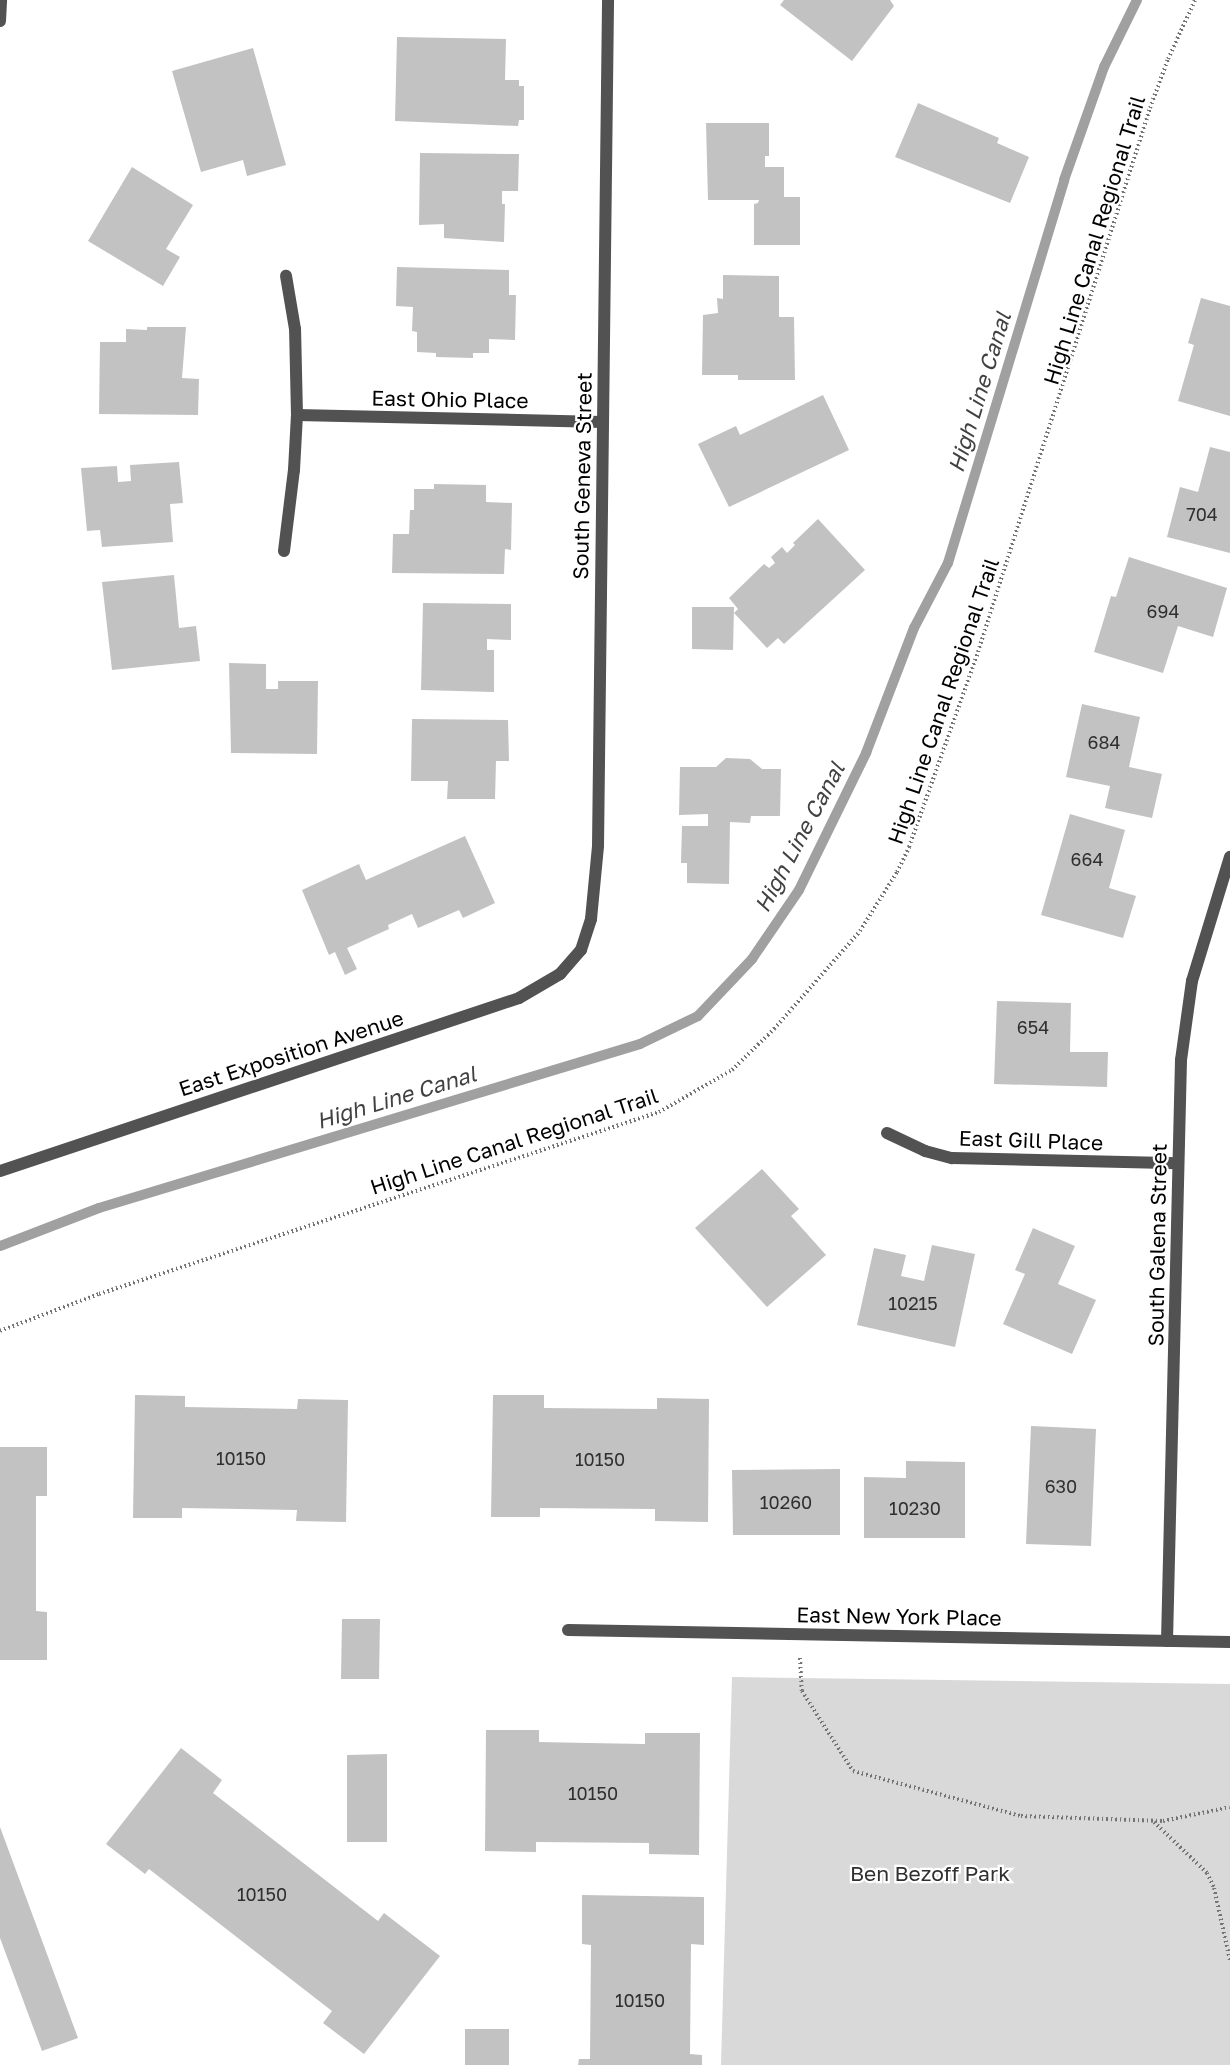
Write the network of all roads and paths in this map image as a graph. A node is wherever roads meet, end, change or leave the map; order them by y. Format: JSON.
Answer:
{"nodes":[{"id":1,"x":1,"y":0,"type":"edge"},
{"id":2,"x":608,"y":0,"type":"edge"},
{"id":3,"x":1195,"y":0,"type":"edge"},
{"id":4,"x":0,"y":21,"type":"edge"},
{"id":5,"x":286,"y":276,"type":"dead end"},
{"id":6,"x":297,"y":415,"type":"junction"},
{"id":7,"x":602,"y":422,"type":"junction"},
{"id":8,"x":284,"y":551,"type":"dead end"},
{"id":9,"x":1230,"y":856,"type":"edge"},
{"id":10,"x":581,"y":950,"type":"joint"},
{"id":11,"x":887,"y":1133,"type":"dead end"},
{"id":12,"x":1178,"y":1163,"type":"junction"},
{"id":13,"x":0,"y":1171,"type":"edge"},
{"id":14,"x":0,"y":1331,"type":"edge"},
{"id":15,"x":568,"y":1630,"type":"dead end"},
{"id":16,"x":797,"y":1634,"type":"junction"},
{"id":17,"x":1167,"y":1641,"type":"junction"},
{"id":18,"x":1230,"y":1642,"type":"edge"},
{"id":19,"x":1230,"y":1807,"type":"edge"},
{"id":20,"x":1153,"y":1821,"type":"junction"},
{"id":21,"x":1230,"y":1960,"type":"edge"}],
"edges":[{"from":1,"to":4,"type":"street"},
{"from":2,"to":7,"type":"street","name":"South Geneva Street"},
{"from":3,"to":14,"type":"path","name":"High Line Canal Regional Trail"},
{"from":5,"to":6,"type":"street"},
{"from":6,"to":7,"type":"street","name":"East Ohio Place"},
{"from":6,"to":8,"type":"street"},
{"from":7,"to":10,"type":"street","name":"South Geneva Street"},
{"from":9,"to":12,"type":"street","name":"South Galena Street"},
{"from":10,"to":13,"type":"street","name":"East Exposition Avenue"},
{"from":11,"to":12,"type":"street","name":"East Gill Place"},
{"from":12,"to":17,"type":"street","name":"South Galena Street"},
{"from":15,"to":16,"type":"street","name":"East New York Place"},
{"from":16,"to":17,"type":"street","name":"East New York Place"},
{"from":16,"to":20,"type":"path"},
{"from":17,"to":18,"type":"street","name":"East New York Place"},
{"from":19,"to":20,"type":"path"},
{"from":20,"to":21,"type":"path"}]}
